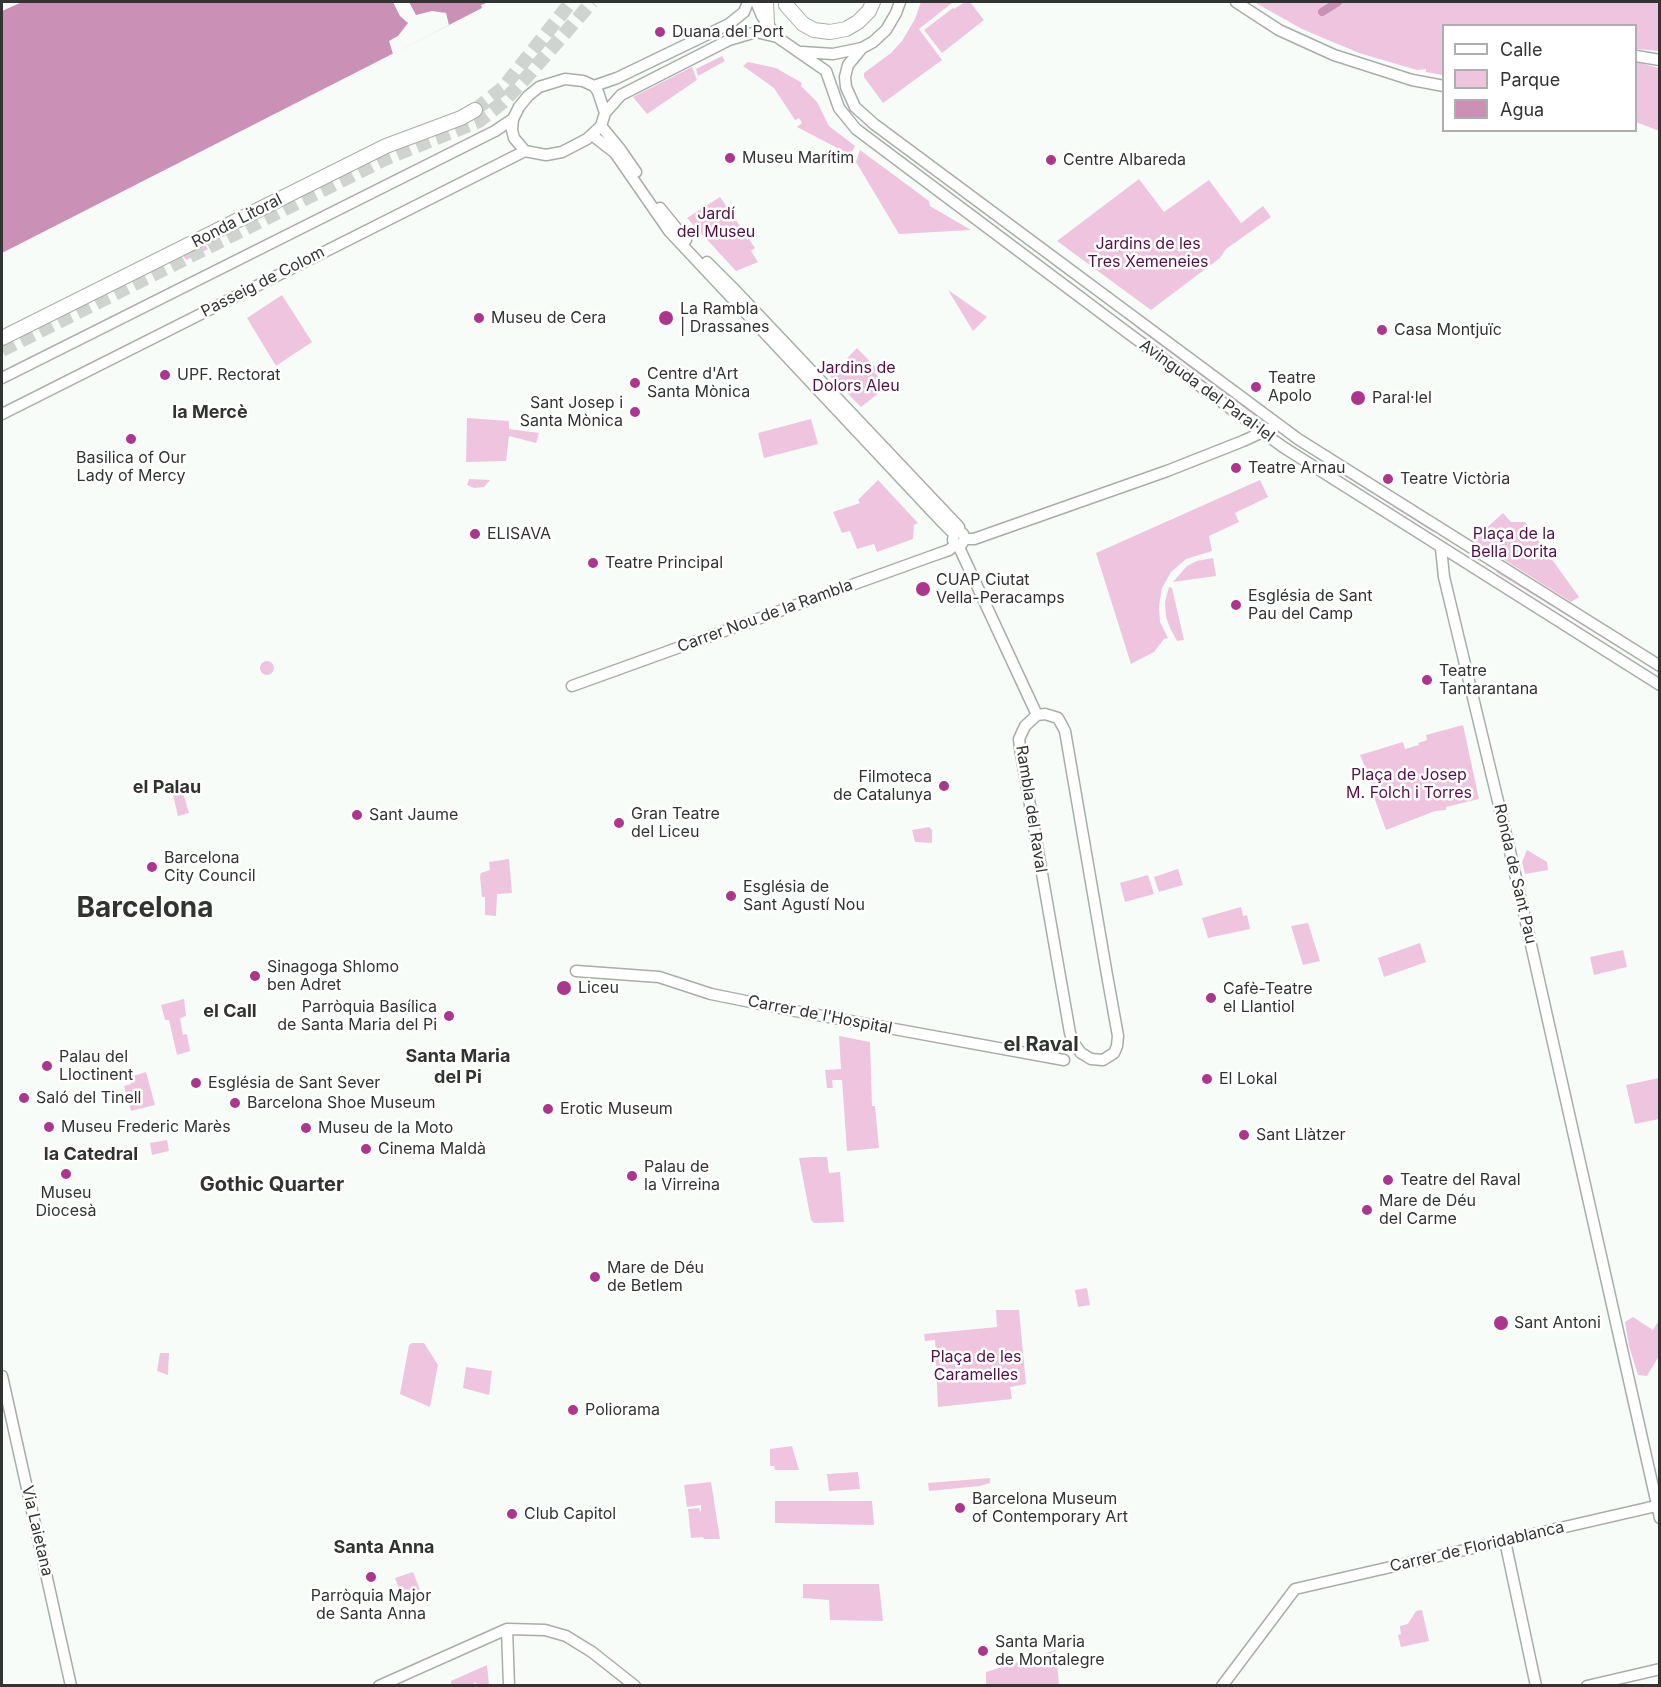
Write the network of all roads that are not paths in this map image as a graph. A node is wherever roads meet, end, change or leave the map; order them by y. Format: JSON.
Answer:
{"nodes":[{"id":1,"x":748,"y":2,"type":"edge"},
{"id":2,"x":756,"y":2,"type":"edge"},
{"id":3,"x":766,"y":2,"type":"edge"},
{"id":4,"x":873,"y":2,"type":"edge"},
{"id":5,"x":900,"y":2,"type":"edge"},
{"id":6,"x":1236,"y":2,"type":"edge"},
{"id":7,"x":786,"y":5,"type":"dead end"},
{"id":8,"x":767,"y":24,"type":"junction"},
{"id":9,"x":777,"y":38,"type":"junction"},
{"id":10,"x":862,"y":48,"type":"junction"},
{"id":11,"x":797,"y":52,"type":"junction"},
{"id":12,"x":1637,"y":56,"type":"edge"},
{"id":13,"x":1659,"y":60,"type":"edge"},
{"id":14,"x":594,"y":86,"type":"junction"},
{"id":15,"x":1442,"y":86,"type":"edge"},
{"id":16,"x":475,"y":111,"type":"tunnel mouth"},
{"id":17,"x":605,"y":113,"type":"junction"},
{"id":18,"x":513,"y":119,"type":"junction"},
{"id":19,"x":601,"y":126,"type":"junction"},
{"id":20,"x":592,"y":135,"type":"junction"},
{"id":21,"x":525,"y":151,"type":"junction"},
{"id":22,"x":2,"y":338,"type":"edge"},
{"id":23,"x":2,"y":378,"type":"edge"},
{"id":24,"x":2,"y":414,"type":"edge"},
{"id":25,"x":1278,"y":425,"type":"junction"},
{"id":26,"x":1262,"y":432,"type":"junction"},
{"id":27,"x":959,"y":540,"type":"junction"},
{"id":28,"x":1442,"y":548,"type":"junction"},
{"id":29,"x":1659,"y":666,"type":"edge"},
{"id":30,"x":1659,"y":684,"type":"edge"},
{"id":31,"x":572,"y":686,"type":"dead end"},
{"id":32,"x":1037,"y":715,"type":"junction"},
{"id":33,"x":576,"y":971,"type":"dead end"},
{"id":34,"x":1064,"y":1060,"type":"dead end"},
{"id":35,"x":2,"y":1376,"type":"edge"},
{"id":36,"x":1658,"y":1505,"type":"edge"},
{"id":37,"x":1659,"y":1518,"type":"edge"},
{"id":38,"x":1505,"y":1541,"type":"junction"},
{"id":39,"x":507,"y":1629,"type":"junction"},
{"id":40,"x":1659,"y":1669,"type":"edge"},
{"id":41,"x":71,"y":1686,"type":"edge"},
{"id":42,"x":379,"y":1686,"type":"edge"},
{"id":43,"x":509,"y":1686,"type":"edge"},
{"id":44,"x":634,"y":1686,"type":"edge"},
{"id":45,"x":1222,"y":1686,"type":"edge"},
{"id":46,"x":1536,"y":1686,"type":"edge"},
{"id":47,"x":1587,"y":1686,"type":"edge"}],
"edges":[{"from":1,"to":14,"type":"main road"},
{"from":2,"to":8,"type":"main road"},
{"from":3,"to":8,"type":"highway"},
{"from":4,"to":7,"type":"highway"},
{"from":5,"to":10,"type":"main road"},
{"from":6,"to":15,"type":"main road"},
{"from":8,"to":9,"type":"main road"},
{"from":9,"to":11,"type":"main road","name":"Avinguda del Paral·lel"},
{"from":9,"to":17,"type":"main road"},
{"from":10,"to":11,"type":"main road"},
{"from":10,"to":25,"type":"main road","name":"Avinguda del Paral·lel"},
{"from":11,"to":26,"type":"main road","name":"Avinguda del Paral·lel"},
{"from":12,"to":13,"type":"main road"},
{"from":14,"to":17,"type":"main road"},
{"from":14,"to":18,"type":"main road"},
{"from":16,"to":22,"type":"highway","name":"Ronda Litoral"},
{"from":17,"to":19,"type":"main road"},
{"from":18,"to":21,"type":"main road"},
{"from":18,"to":23,"type":"main road","name":"Passeig de Colom"},
{"from":19,"to":20,"type":"main road"},
{"from":19,"to":27,"type":"main road"},
{"from":20,"to":21,"type":"main road"},
{"from":20,"to":27,"type":"main road"},
{"from":21,"to":24,"type":"main road","name":"Passeig de Colom"},
{"from":25,"to":26,"type":"main road","name":"Carrer Nou de la Rambla"},
{"from":25,"to":29,"type":"main road","name":"Avinguda del Paral·lel"},
{"from":26,"to":27,"type":"main road","name":"Carrer Nou de la Rambla"},
{"from":26,"to":28,"type":"main road","name":"Avinguda del Paral·lel"},
{"from":27,"to":31,"type":"main road","name":"Carrer Nou de la Rambla"},
{"from":27,"to":32,"type":"main road"},
{"from":28,"to":30,"type":"main road","name":"Avinguda del Paral·lel"},
{"from":28,"to":36,"type":"main road","name":"Ronda de Sant Pau"},
{"from":32,"to":32,"type":"main road","name":"Rambla del Raval"},
{"from":33,"to":34,"type":"main road","name":"Carrer de l'Hospital"},
{"from":35,"to":41,"type":"main road","name":"Via Laietana"},
{"from":36,"to":37,"type":"main road","name":"Ronda de Sant Pau"},
{"from":36,"to":38,"type":"main road","name":"Carrer de Floridablanca"},
{"from":38,"to":45,"type":"main road","name":"Carrer de Floridablanca"},
{"from":38,"to":46,"type":"main road"},
{"from":39,"to":42,"type":"main road"},
{"from":39,"to":43,"type":"main road"},
{"from":39,"to":44,"type":"main road"},
{"from":40,"to":47,"type":"main road"}]}
